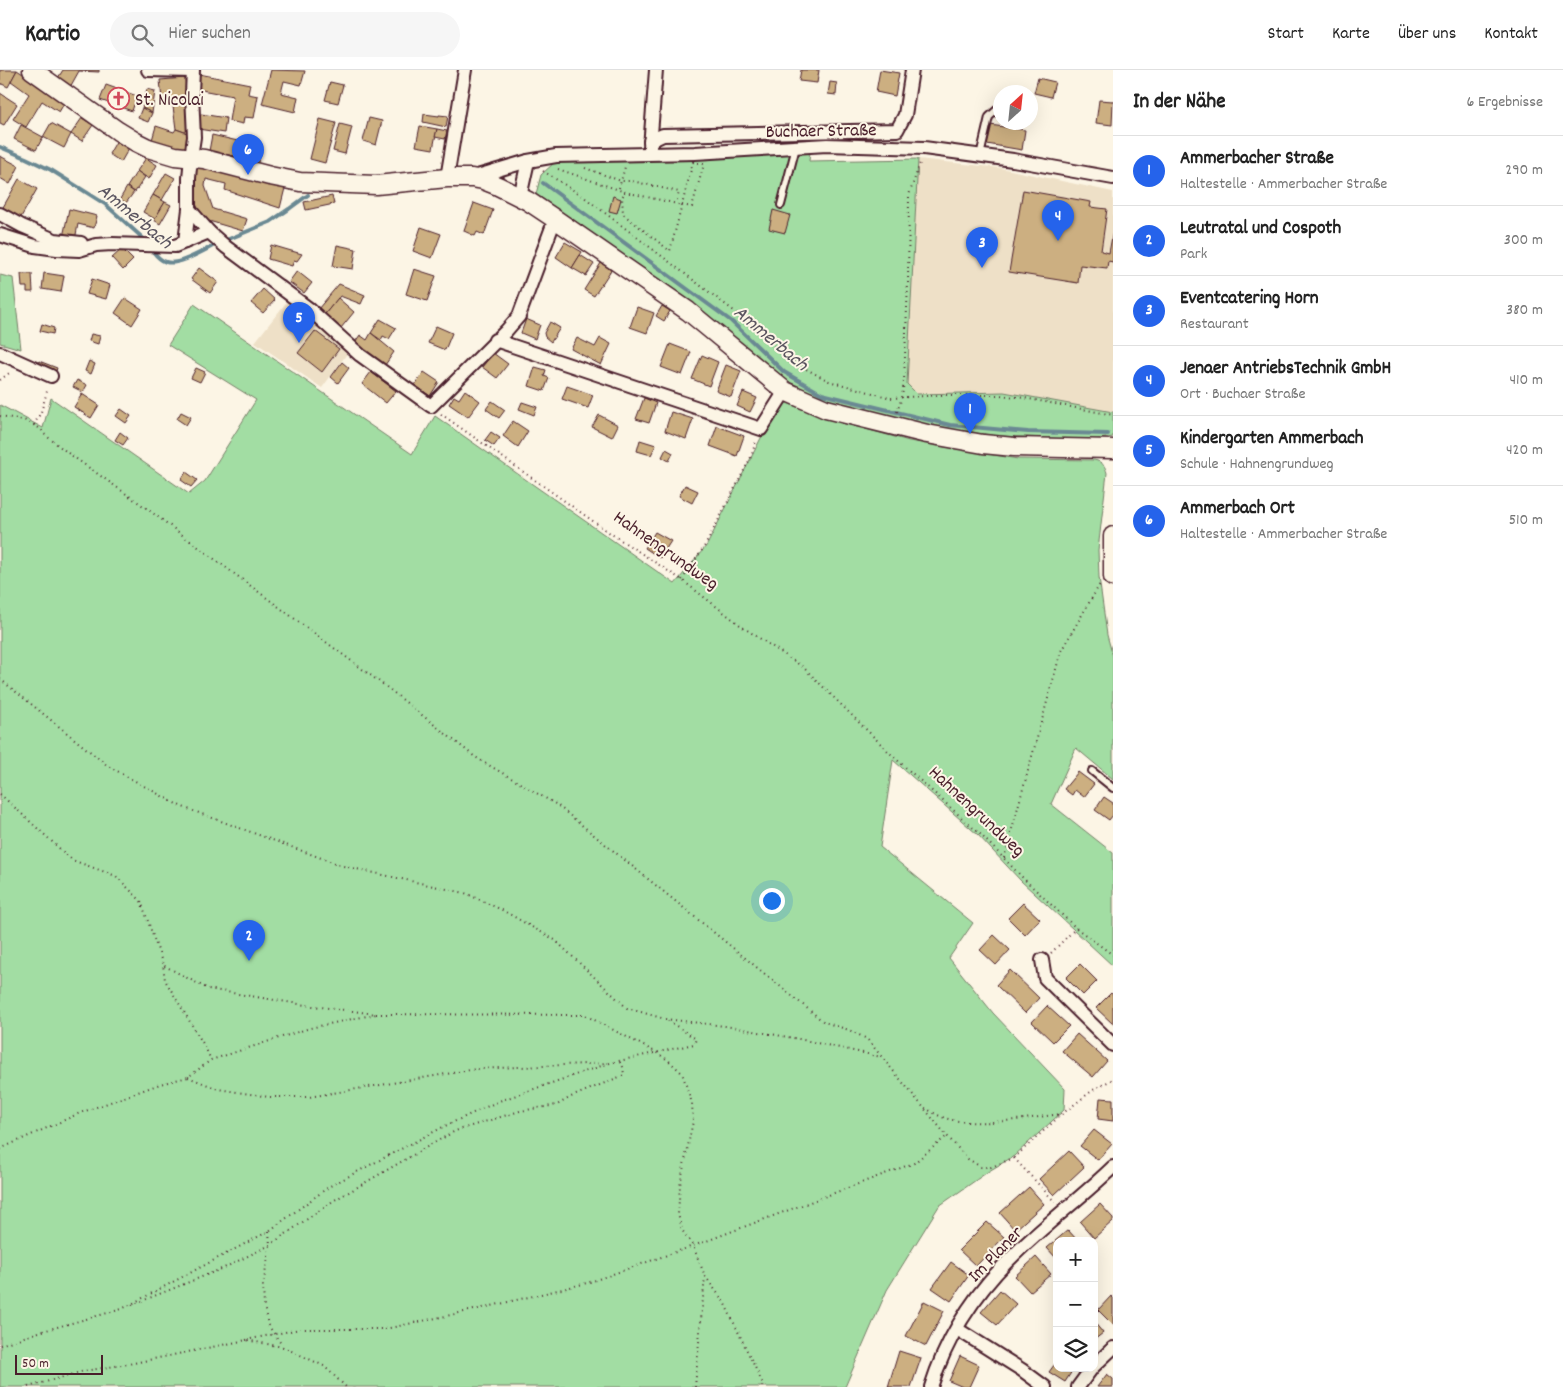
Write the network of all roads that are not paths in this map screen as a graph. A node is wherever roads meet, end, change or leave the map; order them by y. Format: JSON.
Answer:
{"nodes":[{"id":1,"x":148,"y":70,"type":"edge"},
{"id":2,"x":192,"y":70,"type":"edge"},
{"id":3,"x":465,"y":70,"type":"edge"},
{"id":4,"x":656,"y":70,"type":"edge"},
{"id":5,"x":912,"y":70,"type":"edge"},
{"id":6,"x":43,"y":72,"type":"edge"},
{"id":7,"x":993,"y":113,"type":"edge"},
{"id":8,"x":650,"y":147,"type":"junction"},
{"id":9,"x":796,"y":147,"type":"junction"},
{"id":10,"x":980,"y":156,"type":"junction"},
{"id":11,"x":190,"y":157,"type":"junction"},
{"id":12,"x":528,"y":161,"type":"junction"},
{"id":13,"x":447,"y":178,"type":"junction"},
{"id":14,"x":472,"y":178,"type":"junction"},
{"id":15,"x":1113,"y":178,"type":"edge"},
{"id":16,"x":520,"y":197,"type":"junction"},
{"id":17,"x":781,"y":205,"type":"dead end"},
{"id":18,"x":189,"y":209,"type":"junction"},
{"id":19,"x":0,"y":214,"type":"edge"},
{"id":20,"x":555,"y":219,"type":"junction"},
{"id":21,"x":0,"y":235,"type":"edge"},
{"id":22,"x":212,"y":235,"type":"junction"},
{"id":23,"x":185,"y":242,"type":"junction"},
{"id":24,"x":96,"y":245,"type":"junction"},
{"id":25,"x":495,"y":340,"type":"junction"},
{"id":26,"x":0,"y":353,"type":"edge"},
{"id":27,"x":51,"y":376,"type":"road end"},
{"id":28,"x":785,"y":391,"type":"junction"},
{"id":29,"x":1113,"y":449,"type":"edge"},
{"id":30,"x":1113,"y":536,"type":"edge"},
{"id":31,"x":1108,"y":578,"type":"edge"},
{"id":32,"x":1092,"y":771,"type":"dead end"},
{"id":33,"x":1113,"y":788,"type":"edge"},
{"id":34,"x":1042,"y":960,"type":"dead end"},
{"id":35,"x":1113,"y":1045,"type":"edge"},
{"id":36,"x":1113,"y":1167,"type":"edge"},
{"id":37,"x":957,"y":1329,"type":"junction"},
{"id":38,"x":1113,"y":1348,"type":"edge"},
{"id":39,"x":1098,"y":1362,"type":"edge"},
{"id":40,"x":1089,"y":1372,"type":"edge"},
{"id":41,"x":931,"y":1387,"type":"edge"},
{"id":42,"x":1045,"y":1387,"type":"edge"},
{"id":43,"x":1078,"y":1387,"type":"edge"}],
"edges":[{"from":1,"to":2,"type":"street"},
{"from":2,"to":11,"type":"street"},
{"from":3,"to":13,"type":"street"},
{"from":4,"to":8,"type":"street"},
{"from":5,"to":8,"type":"street","name":"Buchaer Straße"},
{"from":6,"to":11,"type":"main road"},
{"from":7,"to":10,"type":"lane"},
{"from":8,"to":9,"type":"street","name":"Buchaer Straße"},
{"from":8,"to":12,"type":"street","name":"Buchaer Straße"},
{"from":9,"to":10,"type":"street","name":"Buchaer Straße"},
{"from":9,"to":17,"type":"lane"},
{"from":10,"to":15,"type":"street","name":"Buchaer Straße"},
{"from":11,"to":13,"type":"main road"},
{"from":11,"to":18,"type":"street"},
{"from":12,"to":14,"type":"street","name":"Buchaer Straße"},
{"from":12,"to":16,"type":"street"},
{"from":13,"to":14,"type":"main road"},
{"from":14,"to":16,"type":"main road"},
{"from":16,"to":20,"type":"main road"},
{"from":18,"to":22,"type":"street"},
{"from":18,"to":23,"type":"street"},
{"from":19,"to":24,"type":"street"},
{"from":20,"to":25,"type":"street"},
{"from":20,"to":28,"type":"main road"},
{"from":21,"to":24,"type":"street"},
{"from":22,"to":23,"type":"street"},
{"from":22,"to":25,"type":"street"},
{"from":23,"to":24,"type":"street"},
{"from":25,"to":28,"type":"street"},
{"from":26,"to":27,"type":"street"},
{"from":28,"to":29,"type":"main road"},
{"from":30,"to":31,"type":"main road"},
{"from":32,"to":33,"type":"lane"},
{"from":34,"to":35,"type":"street"},
{"from":36,"to":37,"type":"street","name":"Im Planer"},
{"from":37,"to":41,"type":"street","name":"Im Planer"},
{"from":37,"to":42,"type":"street"},
{"from":38,"to":39,"type":"street"},
{"from":40,"to":43,"type":"street"}]}
